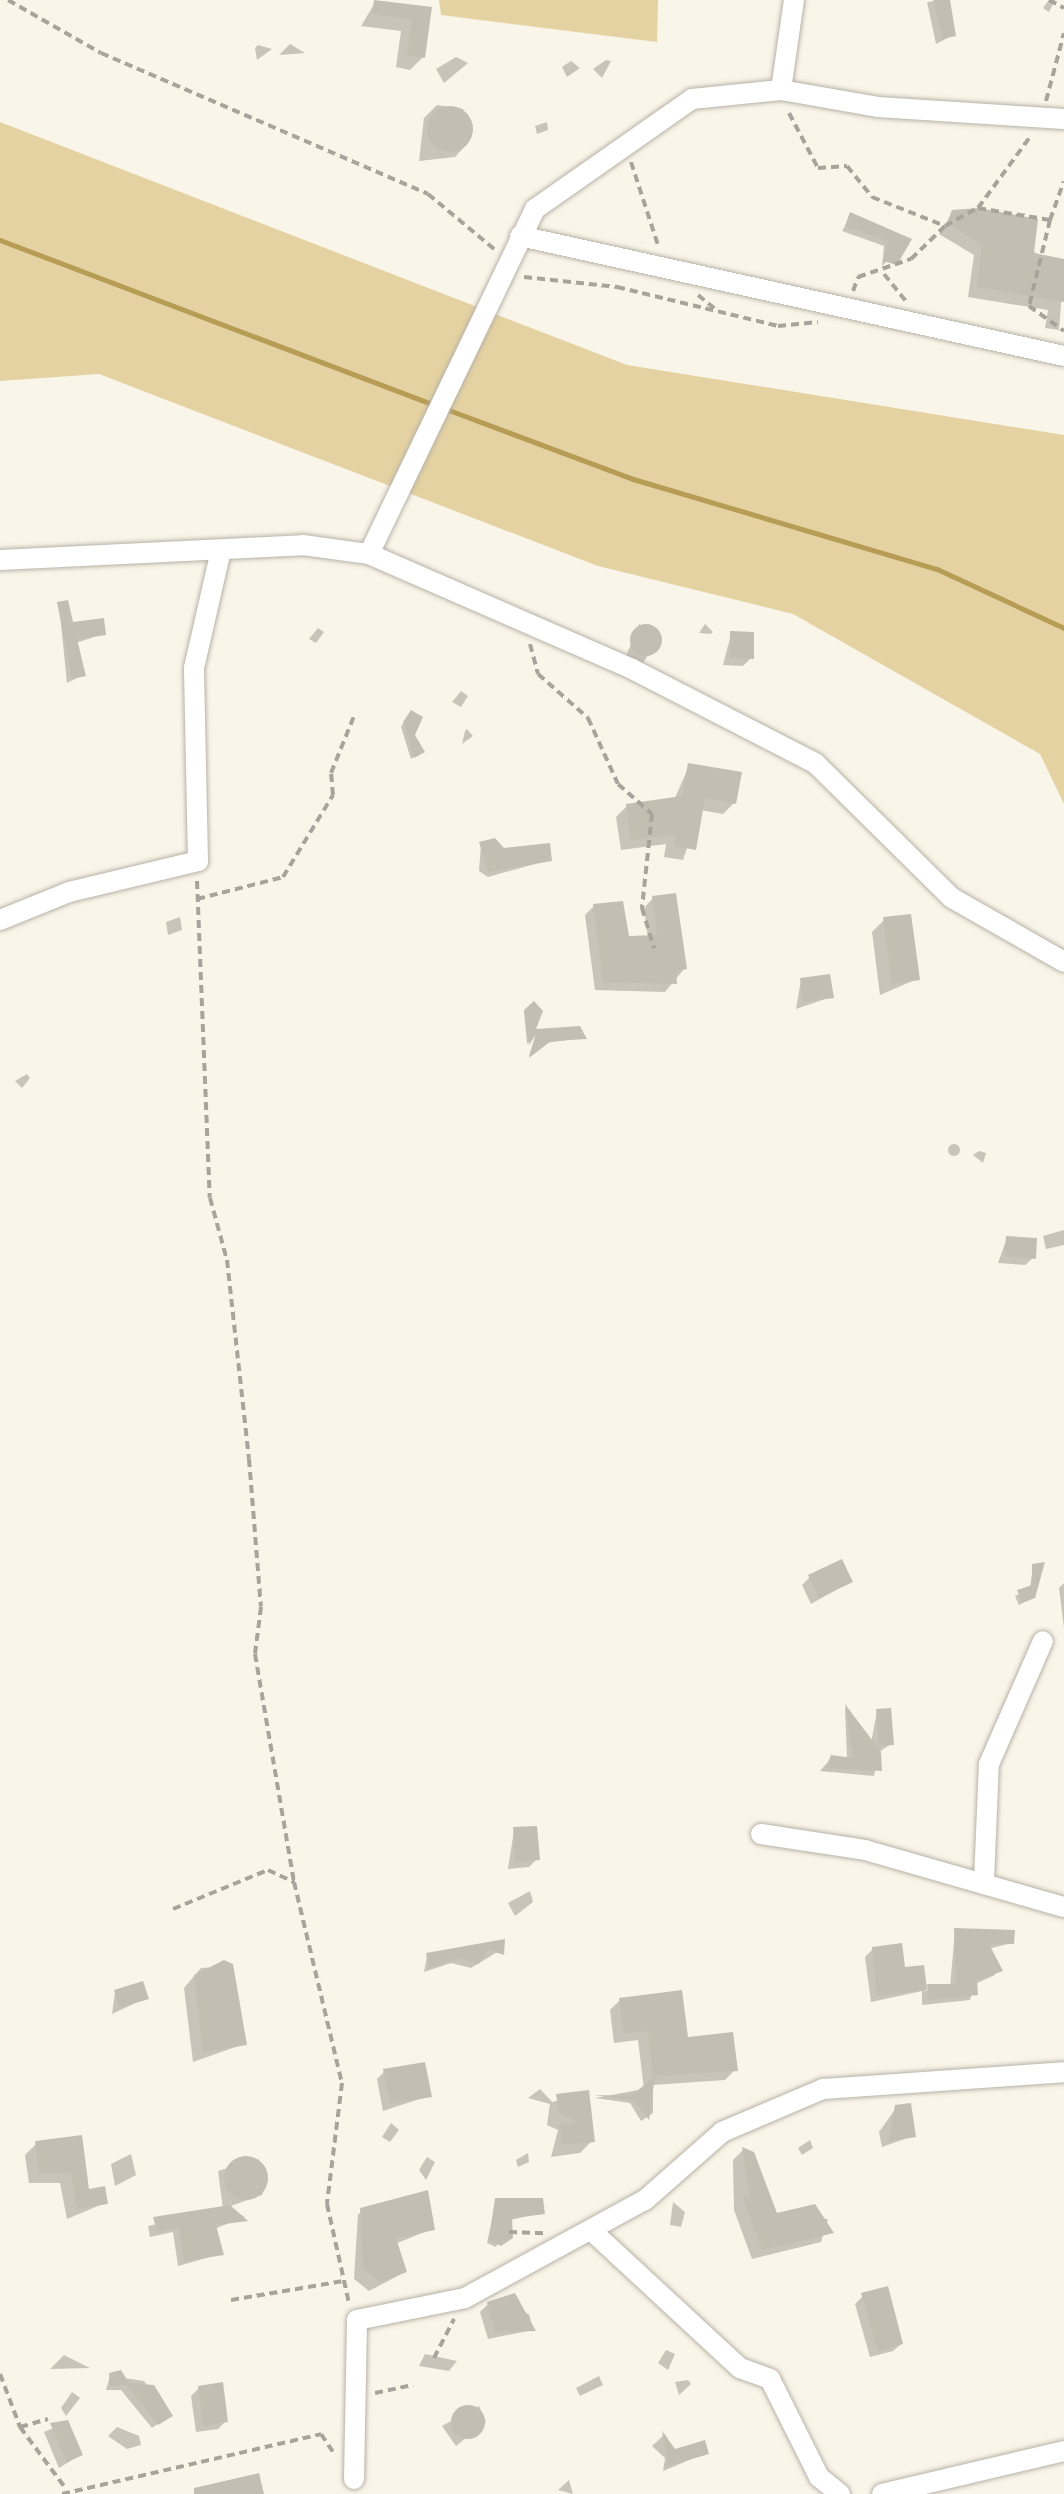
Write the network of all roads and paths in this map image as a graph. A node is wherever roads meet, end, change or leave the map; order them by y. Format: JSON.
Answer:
{"nodes":[{"id":1,"x":8,"y":0,"type":"edge"},
{"id":2,"x":794,"y":0,"type":"edge"},
{"id":3,"x":1050,"y":0,"type":"edge"},
{"id":4,"x":1064,"y":8,"type":"edge"},
{"id":5,"x":1064,"y":33,"type":"edge"},
{"id":6,"x":781,"y":90,"type":"junction"},
{"id":7,"x":1042,"y":118,"type":"junction"},
{"id":8,"x":1064,"y":118,"type":"edge"},
{"id":9,"x":626,"y":148,"type":"junction"},
{"id":10,"x":1064,"y":181,"type":"edge"},
{"id":11,"x":978,"y":208,"type":"junction"},
{"id":12,"x":1050,"y":220,"type":"junction"},
{"id":13,"x":520,"y":236,"type":"junction"},
{"id":14,"x":660,"y":263,"type":"junction"},
{"id":15,"x":494,"y":284,"type":"junction"},
{"id":16,"x":688,"y":286,"type":"dead end"},
{"id":17,"x":717,"y":310,"type":"dead end"},
{"id":18,"x":1064,"y":331,"type":"edge"},
{"id":19,"x":1064,"y":356,"type":"edge"},
{"id":20,"x":220,"y":550,"type":"junction"},
{"id":21,"x":370,"y":554,"type":"junction"},
{"id":22,"x":0,"y":560,"type":"edge"},
{"id":23,"x":525,"y":625,"type":"junction"},
{"id":24,"x":354,"y":716,"type":"dead end"},
{"id":25,"x":198,"y":861,"type":"junction"},
{"id":26,"x":197,"y":899,"type":"junction"},
{"id":27,"x":0,"y":920,"type":"edge"},
{"id":28,"x":654,"y":948,"type":"dead end"},
{"id":29,"x":1064,"y":962,"type":"edge"},
{"id":30,"x":1044,"y":1641,"type":"dead end"},
{"id":31,"x":760,"y":1834,"type":"dead end"},
{"id":32,"x":984,"y":1880,"type":"junction"},
{"id":33,"x":294,"y":1882,"type":"junction"},
{"id":34,"x":1064,"y":1906,"type":"edge"},
{"id":35,"x":173,"y":1910,"type":"dead end"},
{"id":36,"x":1064,"y":2072,"type":"edge"},
{"id":37,"x":593,"y":2232,"type":"junction"},
{"id":38,"x":343,"y":2281,"type":"junction"},
{"id":39,"x":465,"y":2298,"type":"junction"},
{"id":40,"x":232,"y":2300,"type":"dead end"},
{"id":41,"x":354,"y":2322,"type":"junction"},
{"id":42,"x":434,"y":2358,"type":"dead end"},
{"id":43,"x":0,"y":2374,"type":"edge"},
{"id":44,"x":413,"y":2386,"type":"dead end"},
{"id":45,"x":356,"y":2397,"type":"junction"},
{"id":46,"x":48,"y":2419,"type":"dead end"},
{"id":47,"x":20,"y":2427,"type":"junction"},
{"id":48,"x":1064,"y":2452,"type":"edge"},
{"id":49,"x":350,"y":2487,"type":"edge"},
{"id":50,"x":64,"y":2491,"type":"edge"},
{"id":51,"x":840,"y":2494,"type":"edge"},
{"id":52,"x":882,"y":2494,"type":"edge"}],
"edges":[{"from":1,"to":15,"type":"path"},
{"from":2,"to":6,"type":"street"},
{"from":3,"to":4,"type":"path"},
{"from":5,"to":7,"type":"path"},
{"from":6,"to":7,"type":"street"},
{"from":6,"to":9,"type":"street"},
{"from":6,"to":11,"type":"path"},
{"from":7,"to":8,"type":"street"},
{"from":7,"to":11,"type":"path"},
{"from":9,"to":13,"type":"street"},
{"from":9,"to":14,"type":"path"},
{"from":10,"to":12,"type":"path"},
{"from":11,"to":12,"type":"path"},
{"from":12,"to":18,"type":"path"},
{"from":13,"to":14,"type":"street"},
{"from":13,"to":15,"type":"street"},
{"from":14,"to":19,"type":"street"},
{"from":15,"to":21,"type":"street"},
{"from":16,"to":17,"type":"path"},
{"from":20,"to":21,"type":"street"},
{"from":20,"to":22,"type":"street"},
{"from":20,"to":25,"type":"street"},
{"from":21,"to":23,"type":"street"},
{"from":23,"to":28,"type":"path"},
{"from":23,"to":29,"type":"street"},
{"from":24,"to":26,"type":"path"},
{"from":25,"to":26,"type":"path"},
{"from":25,"to":27,"type":"street"},
{"from":26,"to":33,"type":"path"},
{"from":30,"to":32,"type":"street"},
{"from":31,"to":32,"type":"street"},
{"from":32,"to":34,"type":"street"},
{"from":33,"to":35,"type":"path"},
{"from":33,"to":38,"type":"path"},
{"from":36,"to":37,"type":"street"},
{"from":37,"to":39,"type":"street"},
{"from":37,"to":51,"type":"street"},
{"from":38,"to":40,"type":"path"},
{"from":38,"to":41,"type":"path"},
{"from":39,"to":41,"type":"street"},
{"from":39,"to":42,"type":"path"},
{"from":41,"to":45,"type":"street"},
{"from":43,"to":47,"type":"path"},
{"from":44,"to":45,"type":"path"},
{"from":45,"to":49,"type":"street"},
{"from":46,"to":47,"type":"path"},
{"from":47,"to":50,"type":"path"},
{"from":48,"to":52,"type":"street"},
{"from":49,"to":50,"type":"path"}]}
